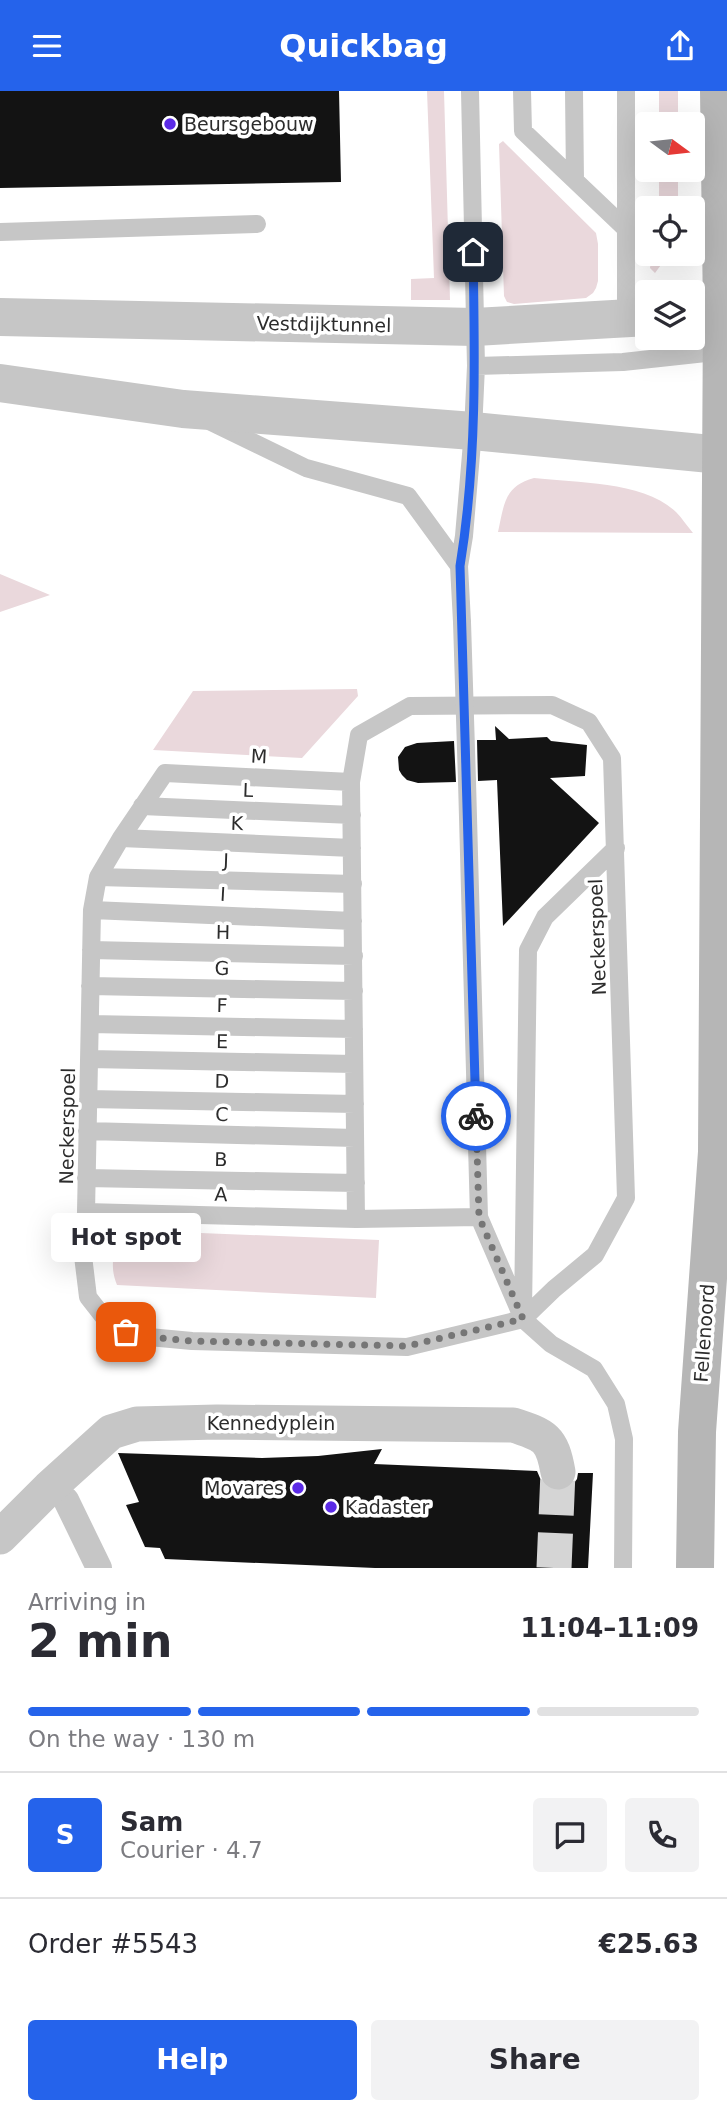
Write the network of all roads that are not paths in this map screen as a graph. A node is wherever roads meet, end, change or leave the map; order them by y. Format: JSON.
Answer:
{"nodes":[{"id":1,"x":470,"y":91,"type":"edge"},
{"id":2,"x":522,"y":91,"type":"edge"},
{"id":3,"x":574,"y":91,"type":"edge"},
{"id":4,"x":626,"y":91,"type":"edge"},
{"id":5,"x":719,"y":91,"type":"edge"},
{"id":6,"x":575,"y":180,"type":"junction"},
{"id":7,"x":257,"y":224,"type":"dead end"},
{"id":8,"x":626,"y":229,"type":"junction"},
{"id":9,"x":0,"y":232,"type":"edge"},
{"id":10,"x":635,"y":301,"type":"edge"},
{"id":11,"x":714,"y":313,"type":"edge"},
{"id":12,"x":0,"y":317,"type":"edge"},
{"id":13,"x":635,"y":317,"type":"edge"},
{"id":14,"x":475,"y":327,"type":"junction"},
{"id":15,"x":724,"y":351,"type":"edge"},
{"id":16,"x":476,"y":366,"type":"junction"},
{"id":17,"x":0,"y":383,"type":"edge"},
{"id":18,"x":183,"y":409,"type":"junction"},
{"id":19,"x":473,"y":431,"type":"junction"},
{"id":20,"x":724,"y":455,"type":"edge"},
{"id":21,"x":460,"y":566,"type":"junction"},
{"id":22,"x":165,"y":773,"type":"joint"},
{"id":23,"x":351,"y":782,"type":"junction"},
{"id":24,"x":142,"y":806,"type":"junction"},
{"id":25,"x":352,"y":815,"type":"junction"},
{"id":26,"x":121,"y":838,"type":"junction"},
{"id":27,"x":352,"y":848,"type":"junction"},
{"id":28,"x":616,"y":848,"type":"junction"},
{"id":29,"x":98,"y":877,"type":"junction"},
{"id":30,"x":353,"y":884,"type":"junction"},
{"id":31,"x":92,"y":910,"type":"junction"},
{"id":32,"x":352,"y":921,"type":"junction"},
{"id":33,"x":91,"y":950,"type":"junction"},
{"id":34,"x":354,"y":956,"type":"junction"},
{"id":35,"x":90,"y":986,"type":"junction"},
{"id":36,"x":354,"y":991,"type":"junction"},
{"id":37,"x":90,"y":1024,"type":"junction"},
{"id":38,"x":354,"y":1029,"type":"junction"},
{"id":39,"x":89,"y":1059,"type":"junction"},
{"id":40,"x":354,"y":1064,"type":"junction"},
{"id":41,"x":88,"y":1098,"type":"junction"},
{"id":42,"x":355,"y":1104,"type":"junction"},
{"id":43,"x":87,"y":1131,"type":"junction"},
{"id":44,"x":355,"y":1138,"type":"junction"},
{"id":45,"x":86,"y":1178,"type":"junction"},
{"id":46,"x":356,"y":1183,"type":"junction"},
{"id":47,"x":86,"y":1212,"type":"junction"},
{"id":48,"x":479,"y":1217,"type":"junction"},
{"id":49,"x":356,"y":1219,"type":"junction"},
{"id":50,"x":523,"y":1319,"type":"junction"},
{"id":51,"x":558,"y":1472,"type":"tunnel mouth"},
{"id":52,"x":66,"y":1500,"type":"dead end"},
{"id":53,"x":0,"y":1537,"type":"edge"},
{"id":54,"x":99,"y":1568,"type":"edge"},
{"id":55,"x":623,"y":1568,"type":"edge"},
{"id":56,"x":695,"y":1568,"type":"edge"}],
"edges":[{"from":1,"to":14,"type":"lane"},
{"from":2,"to":6,"type":"lane"},
{"from":3,"to":6,"type":"lane"},
{"from":4,"to":8,"type":"lane"},
{"from":5,"to":11,"type":"main road","name":"Fellenoord"},
{"from":6,"to":8,"type":"lane"},
{"from":7,"to":9,"type":"lane"},
{"from":8,"to":10,"type":"lane"},
{"from":11,"to":15,"type":"main road","name":"Fellenoord"},
{"from":12,"to":14,"type":"street","name":"Vestdijktunnel"},
{"from":13,"to":14,"type":"street","name":"Vestdijktunnel"},
{"from":14,"to":16,"type":"lane"},
{"from":15,"to":16,"type":"lane"},
{"from":15,"to":20,"type":"main road","name":"Fellenoord"},
{"from":16,"to":19,"type":"lane"},
{"from":17,"to":18,"type":"street"},
{"from":18,"to":19,"type":"street"},
{"from":18,"to":21,"type":"lane"},
{"from":19,"to":20,"type":"street"},
{"from":19,"to":21,"type":"lane"},
{"from":20,"to":56,"type":"main road","name":"Fellenoord"},
{"from":21,"to":48,"type":"lane","bridge":true},
{"from":22,"to":23,"type":"lane","name":"M"},
{"from":22,"to":24,"type":"lane","name":"Neckerspoel"},
{"from":23,"to":25,"type":"lane","name":"Neckerspoel"},
{"from":23,"to":28,"type":"lane","name":"Neckerspoel"},
{"from":24,"to":25,"type":"lane","name":"L"},
{"from":24,"to":26,"type":"lane","name":"Neckerspoel"},
{"from":25,"to":27,"type":"lane","name":"Neckerspoel"},
{"from":26,"to":27,"type":"lane","name":"K"},
{"from":26,"to":29,"type":"lane","name":"Neckerspoel"},
{"from":27,"to":30,"type":"lane","name":"Neckerspoel"},
{"from":28,"to":50,"type":"lane","name":"Neckerspoel"},
{"from":28,"to":50,"type":"lane","name":"Neckerspoel"},
{"from":29,"to":30,"type":"lane","name":"J"},
{"from":29,"to":31,"type":"lane","name":"Neckerspoel"},
{"from":30,"to":32,"type":"lane","name":"Neckerspoel"},
{"from":31,"to":32,"type":"lane","name":"I"},
{"from":31,"to":33,"type":"lane","name":"Neckerspoel"},
{"from":32,"to":34,"type":"lane","name":"Neckerspoel"},
{"from":33,"to":34,"type":"lane","name":"H"},
{"from":33,"to":35,"type":"lane","name":"Neckerspoel"},
{"from":34,"to":36,"type":"lane","name":"Neckerspoel"},
{"from":35,"to":36,"type":"lane","name":"G"},
{"from":35,"to":37,"type":"lane","name":"Neckerspoel"},
{"from":36,"to":38,"type":"lane","name":"Neckerspoel"},
{"from":37,"to":38,"type":"lane","name":"F"},
{"from":37,"to":39,"type":"lane","name":"Neckerspoel"},
{"from":38,"to":40,"type":"lane","name":"Neckerspoel"},
{"from":39,"to":40,"type":"lane","name":"E"},
{"from":39,"to":41,"type":"lane","name":"Neckerspoel"},
{"from":40,"to":42,"type":"lane","name":"Neckerspoel"},
{"from":41,"to":42,"type":"lane","name":"D"},
{"from":41,"to":43,"type":"lane","name":"Neckerspoel"},
{"from":42,"to":44,"type":"lane","name":"Neckerspoel"},
{"from":43,"to":44,"type":"lane","name":"C"},
{"from":43,"to":45,"type":"lane","name":"Neckerspoel"},
{"from":44,"to":46,"type":"lane","name":"Neckerspoel"},
{"from":45,"to":46,"type":"lane","name":"B"},
{"from":45,"to":47,"type":"lane","name":"Neckerspoel"},
{"from":46,"to":49,"type":"lane","name":"Neckerspoel"},
{"from":47,"to":49,"type":"lane","name":"A"},
{"from":47,"to":50,"type":"lane","name":"Neckerspoel"},
{"from":48,"to":49,"type":"lane"},
{"from":48,"to":50,"type":"lane"},
{"from":50,"to":55,"type":"lane"},
{"from":51,"to":53,"type":"street","name":"Kennedyplein"},
{"from":52,"to":54,"type":"street"}]}
